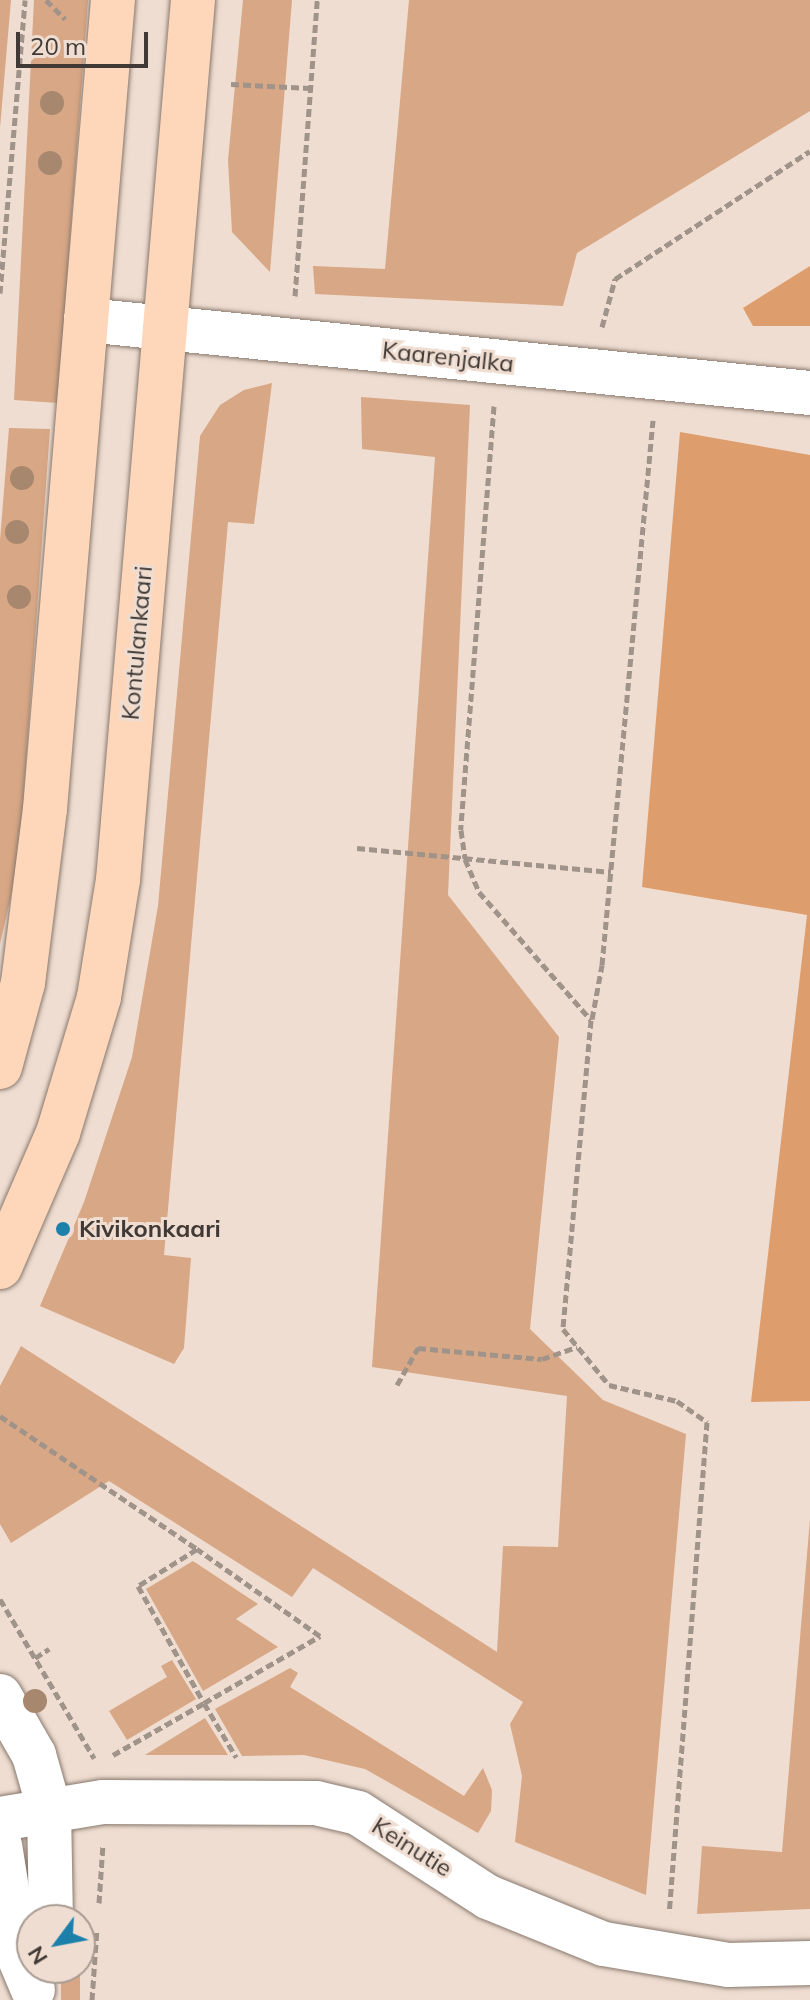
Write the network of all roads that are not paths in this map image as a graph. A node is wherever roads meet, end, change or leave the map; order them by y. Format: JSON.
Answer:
{"nodes":[{"id":1,"x":113,"y":0,"type":"edge"},
{"id":2,"x":193,"y":0,"type":"edge"},
{"id":3,"x":86,"y":320,"type":"junction"},
{"id":4,"x":164,"y":328,"type":"junction"},
{"id":5,"x":810,"y":393,"type":"edge"},
{"id":6,"x":0,"y":1067,"type":"edge"},
{"id":7,"x":0,"y":1267,"type":"edge"},
{"id":8,"x":0,"y":1696,"type":"edge"},
{"id":9,"x":49,"y":1808,"type":"junction"},
{"id":10,"x":0,"y":1819,"type":"edge"},
{"id":11,"x":0,"y":1845,"type":"edge"},
{"id":12,"x":51,"y":1904,"type":"edge"},
{"id":13,"x":810,"y":1963,"type":"edge"},
{"id":14,"x":36,"y":1986,"type":"edge"}],
"edges":[{"from":1,"to":3,"type":"main road"},
{"from":2,"to":4,"type":"main road","name":"Kontulankaari"},
{"from":3,"to":4,"type":"street","name":"Kaarenjalka"},
{"from":3,"to":6,"type":"main road"},
{"from":4,"to":5,"type":"street","name":"Kaarenjalka"},
{"from":4,"to":7,"type":"main road","name":"Kontulankaari"},
{"from":8,"to":9,"type":"street"},
{"from":9,"to":10,"type":"street","name":"Keinutie"},
{"from":9,"to":12,"type":"street"},
{"from":9,"to":13,"type":"street","name":"Keinutie"},
{"from":11,"to":14,"type":"street"}]}
